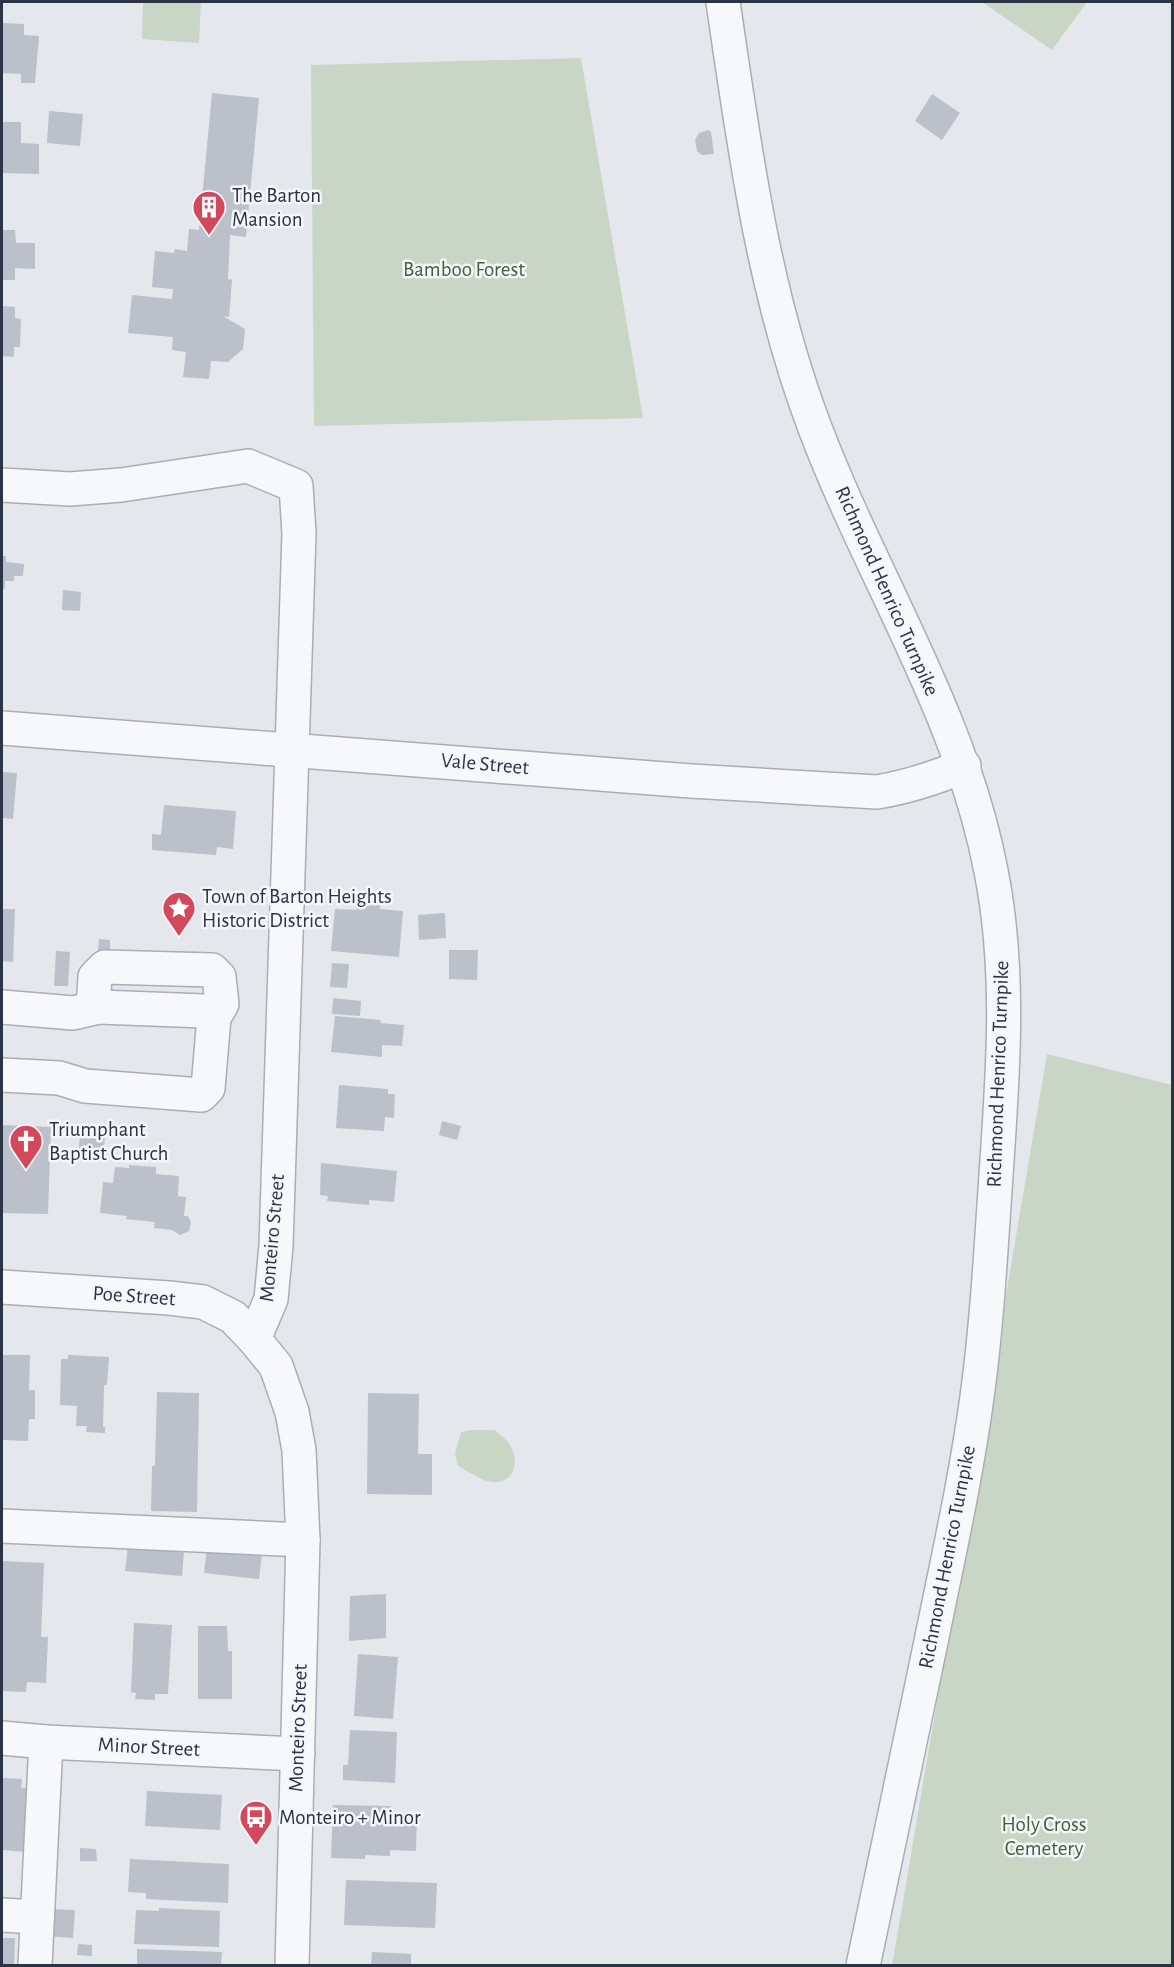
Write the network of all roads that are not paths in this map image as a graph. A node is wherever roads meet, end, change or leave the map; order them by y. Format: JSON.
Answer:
{"nodes":[{"id":1,"x":723,"y":2,"type":"edge"},
{"id":2,"x":2,"y":485,"type":"edge"},
{"id":3,"x":2,"y":728,"type":"edge"},
{"id":4,"x":293,"y":749,"type":"junction"},
{"id":5,"x":964,"y":766,"type":"junction"},
{"id":6,"x":2,"y":1007,"type":"edge"},
{"id":7,"x":2,"y":1075,"type":"edge"},
{"id":8,"x":2,"y":1287,"type":"edge"},
{"id":9,"x":254,"y":1339,"type":"junction"},
{"id":10,"x":2,"y":1526,"type":"edge"},
{"id":11,"x":303,"y":1540,"type":"junction"},
{"id":12,"x":2,"y":1738,"type":"edge"},
{"id":13,"x":46,"y":1742,"type":"junction"},
{"id":14,"x":298,"y":1754,"type":"junction"},
{"id":15,"x":2,"y":1915,"type":"edge"},
{"id":16,"x":37,"y":1917,"type":"junction"},
{"id":17,"x":35,"y":1965,"type":"edge"},
{"id":18,"x":292,"y":1965,"type":"edge"},
{"id":19,"x":863,"y":1965,"type":"edge"}],
"edges":[{"from":1,"to":5,"type":"street","name":"Richmond Henrico Turnpike"},
{"from":2,"to":4,"type":"street","name":"Monteiro Street"},
{"from":3,"to":4,"type":"street","name":"Vale Street"},
{"from":4,"to":5,"type":"street","name":"Vale Street"},
{"from":4,"to":9,"type":"street","name":"Monteiro Street"},
{"from":5,"to":19,"type":"street","name":"Richmond Henrico Turnpike"},
{"from":6,"to":7,"type":"street"},
{"from":8,"to":9,"type":"street","name":"Poe Street"},
{"from":9,"to":11,"type":"street","name":"Monteiro Street"},
{"from":10,"to":11,"type":"street"},
{"from":11,"to":14,"type":"street","name":"Monteiro Street"},
{"from":12,"to":13,"type":"street","name":"Minor Street"},
{"from":13,"to":14,"type":"street","name":"Minor Street"},
{"from":13,"to":16,"type":"street"},
{"from":14,"to":18,"type":"street","name":"Monteiro Street"},
{"from":15,"to":16,"type":"street"},
{"from":16,"to":17,"type":"street"}]}
